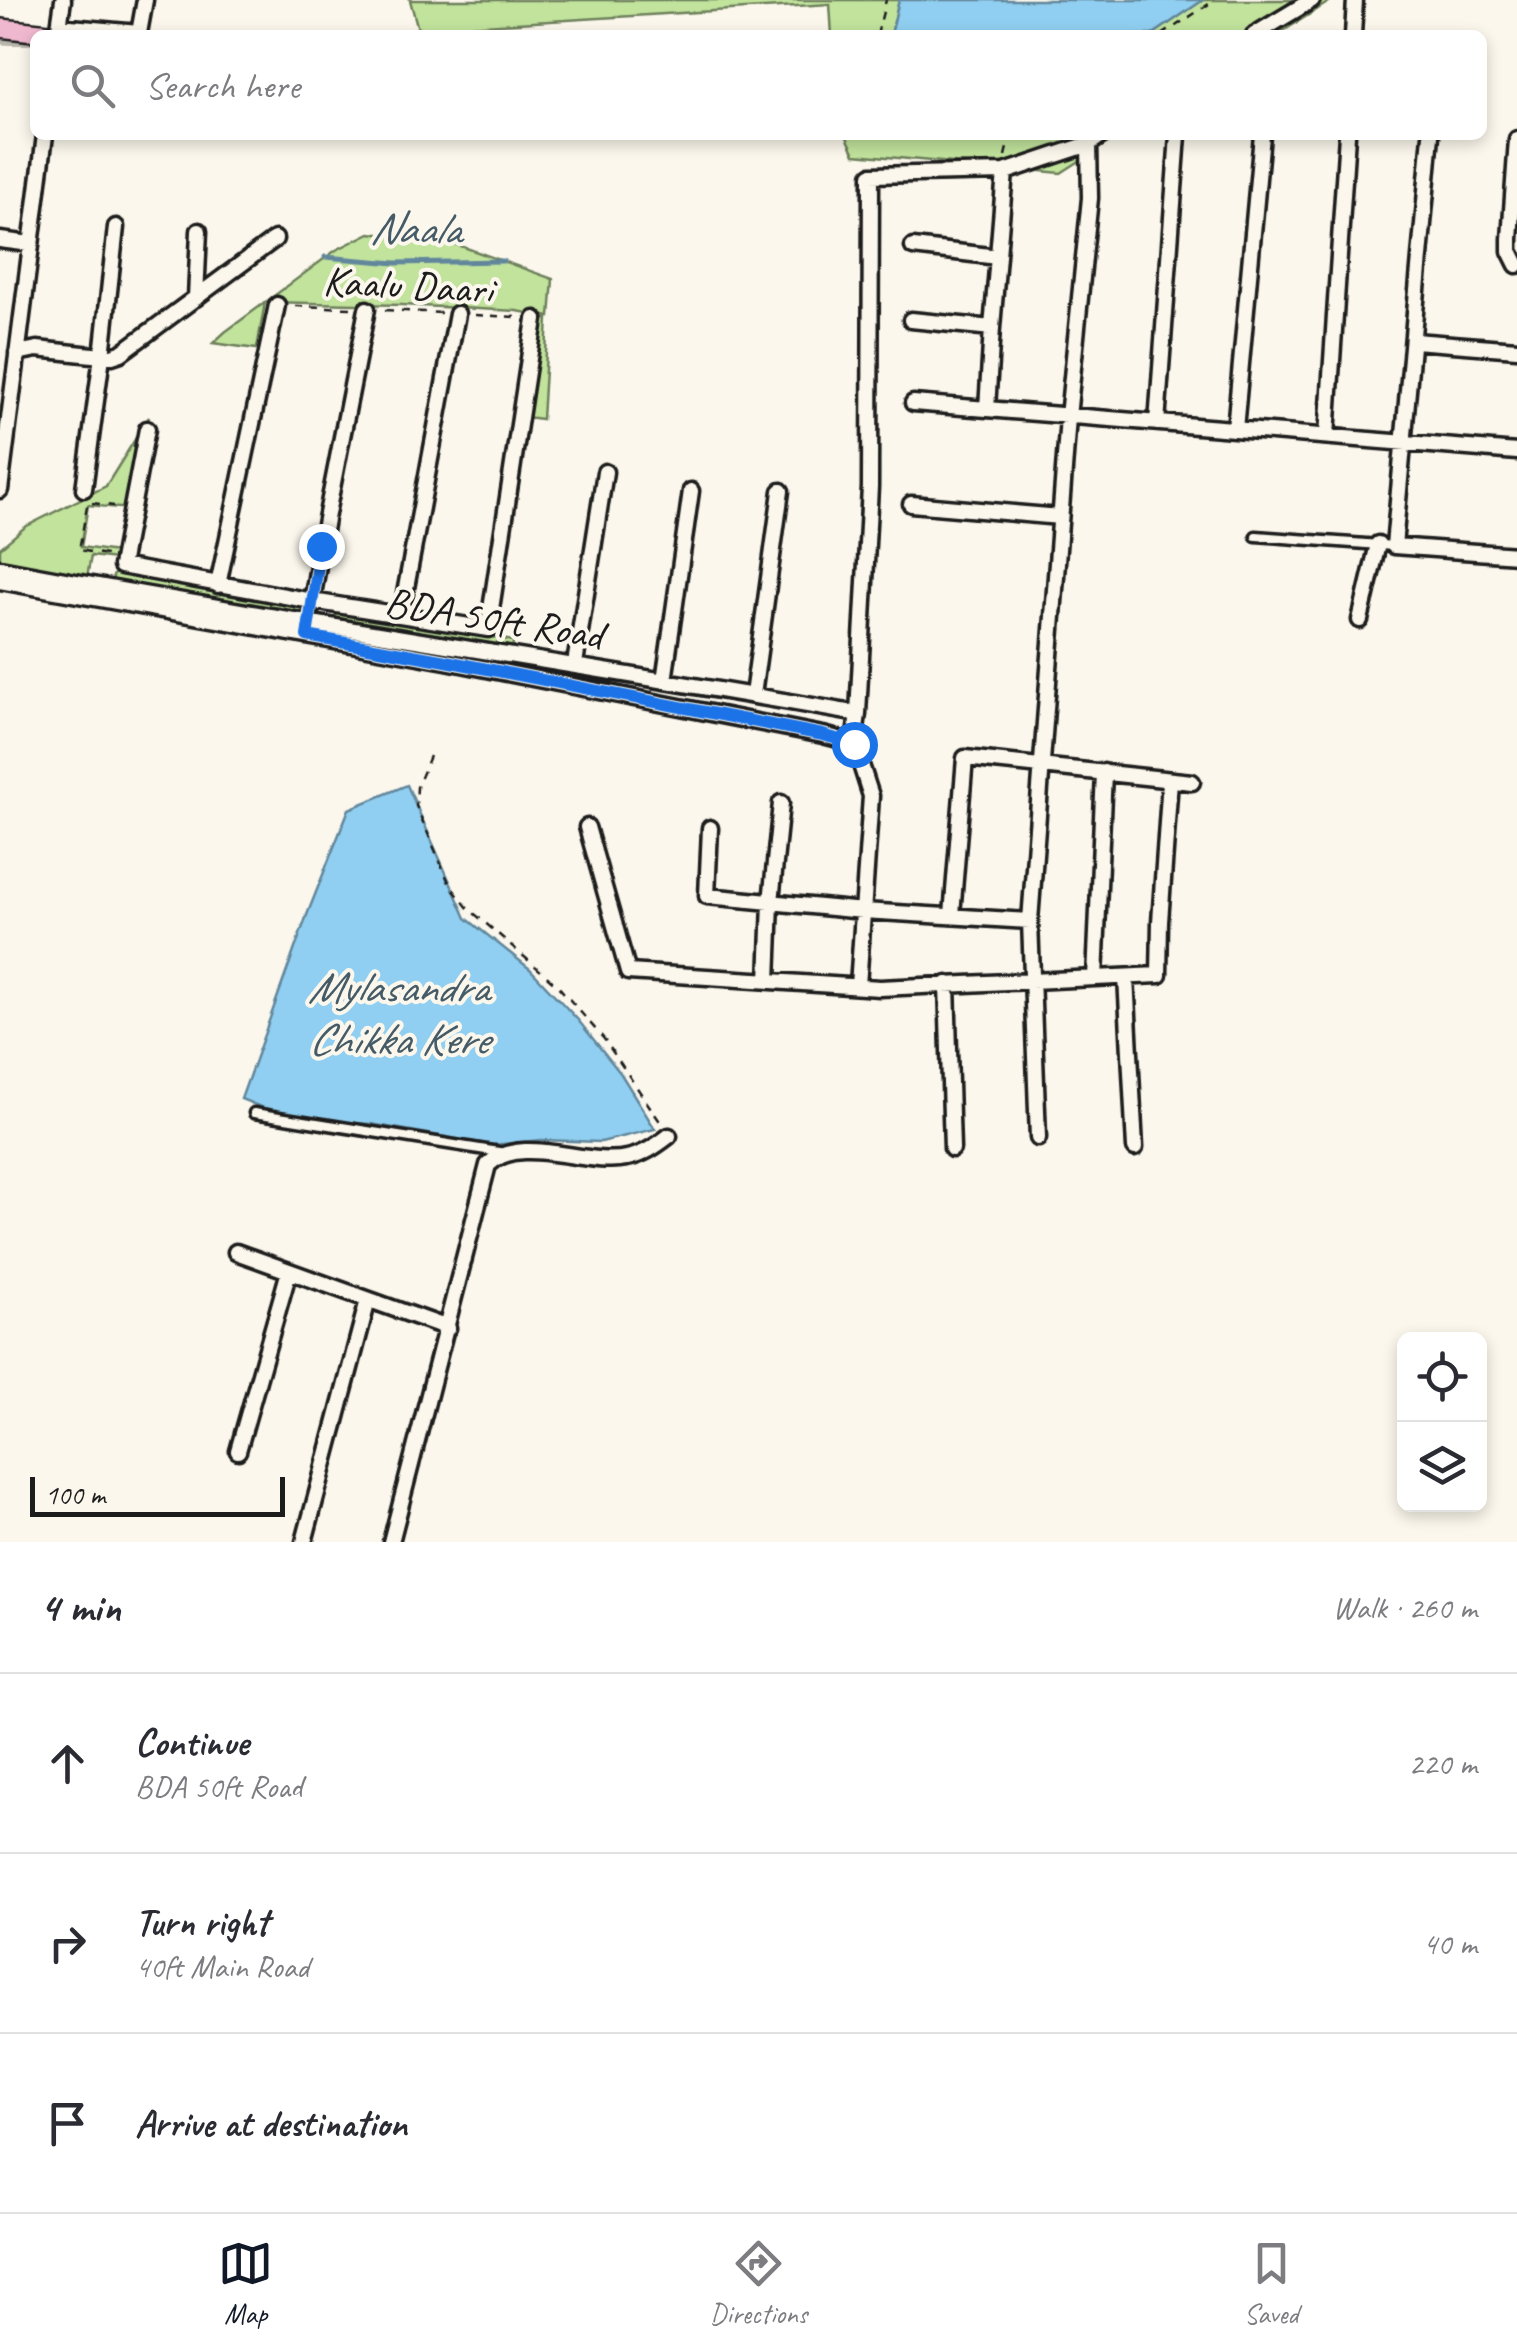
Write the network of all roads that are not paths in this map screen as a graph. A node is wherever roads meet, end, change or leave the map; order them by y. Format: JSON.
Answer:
{"nodes":[{"id":1,"x":63,"y":0,"type":"edge"},
{"id":2,"x":144,"y":0,"type":"edge"},
{"id":3,"x":1312,"y":0,"type":"edge"},
{"id":4,"x":1355,"y":0,"type":"edge"},
{"id":5,"x":59,"y":30,"type":"edge"},
{"id":6,"x":139,"y":30,"type":"edge"},
{"id":7,"x":1272,"y":30,"type":"edge"},
{"id":8,"x":1353,"y":30,"type":"edge"},
{"id":9,"x":1517,"y":139,"type":"edge"},
{"id":10,"x":44,"y":140,"type":"edge"},
{"id":11,"x":1095,"y":140,"type":"edge"},
{"id":12,"x":1178,"y":140,"type":"edge"},
{"id":13,"x":1262,"y":140,"type":"edge"},
{"id":14,"x":1347,"y":140,"type":"edge"},
{"id":15,"x":1431,"y":140,"type":"edge"},
{"id":16,"x":1089,"y":144,"type":"junction"},
{"id":17,"x":1003,"y":172,"type":"junction"},
{"id":18,"x":1515,"y":184,"type":"edge"},
{"id":19,"x":116,"y":227,"type":"dead end"},
{"id":20,"x":199,"y":231,"type":"dead end"},
{"id":21,"x":275,"y":239,"type":"dead end"},
{"id":22,"x":0,"y":240,"type":"edge"},
{"id":23,"x":31,"y":244,"type":"junction"},
{"id":24,"x":913,"y":247,"type":"dead end"},
{"id":25,"x":998,"y":258,"type":"junction"},
{"id":26,"x":1517,"y":265,"type":"edge"},
{"id":27,"x":196,"y":298,"type":"junction"},
{"id":28,"x":276,"y":305,"type":"road end"},
{"id":29,"x":367,"y":309,"type":"road end"},
{"id":30,"x":457,"y":314,"type":"road end"},
{"id":31,"x":535,"y":318,"type":"road end"},
{"id":32,"x":910,"y":320,"type":"dead end"},
{"id":33,"x":992,"y":328,"type":"junction"},
{"id":34,"x":1414,"y":341,"type":"junction"},
{"id":35,"x":1517,"y":349,"type":"edge"},
{"id":36,"x":17,"y":353,"type":"junction"},
{"id":37,"x":102,"y":356,"type":"junction"},
{"id":38,"x":913,"y":404,"type":"dead end"},
{"id":39,"x":988,"y":409,"type":"junction"},
{"id":40,"x":1068,"y":417,"type":"junction"},
{"id":41,"x":1157,"y":423,"type":"junction"},
{"id":42,"x":1235,"y":428,"type":"junction"},
{"id":43,"x":146,"y":429,"type":"dead end"},
{"id":44,"x":1328,"y":436,"type":"junction"},
{"id":45,"x":1405,"y":442,"type":"junction"},
{"id":46,"x":1517,"y":452,"type":"edge"},
{"id":47,"x":605,"y":472,"type":"dead end"},
{"id":48,"x":84,"y":488,"type":"dead end"},
{"id":49,"x":0,"y":490,"type":"edge"},
{"id":50,"x":691,"y":491,"type":"dead end"},
{"id":51,"x":781,"y":492,"type":"dead end"},
{"id":52,"x":911,"y":504,"type":"dead end"},
{"id":53,"x":1060,"y":517,"type":"junction"},
{"id":54,"x":1256,"y":536,"type":"dead end"},
{"id":55,"x":1378,"y":544,"type":"junction"},
{"id":56,"x":1394,"y":546,"type":"junction"},
{"id":57,"x":1517,"y":554,"type":"edge"},
{"id":58,"x":0,"y":568,"type":"edge"},
{"id":59,"x":0,"y":581,"type":"edge"},
{"id":60,"x":218,"y":585,"type":"junction"},
{"id":61,"x":312,"y":601,"type":"junction"},
{"id":62,"x":400,"y":615,"type":"junction"},
{"id":63,"x":1360,"y":620,"type":"dead end"},
{"id":64,"x":308,"y":630,"type":"junction"},
{"id":65,"x":575,"y":664,"type":"junction"},
{"id":66,"x":664,"y":681,"type":"junction"},
{"id":67,"x":753,"y":695,"type":"junction"},
{"id":68,"x":858,"y":714,"type":"junction"},
{"id":69,"x":854,"y":744,"type":"junction"},
{"id":70,"x":1041,"y":766,"type":"junction"},
{"id":71,"x":1104,"y":772,"type":"junction"},
{"id":72,"x":1170,"y":780,"type":"junction"},
{"id":73,"x":1192,"y":782,"type":"dead end"},
{"id":74,"x":780,"y":802,"type":"dead end"},
{"id":75,"x":587,"y":826,"type":"dead end"},
{"id":76,"x":710,"y":828,"type":"dead end"},
{"id":77,"x":770,"y":902,"type":"junction"},
{"id":78,"x":863,"y":911,"type":"junction"},
{"id":79,"x":952,"y":916,"type":"junction"},
{"id":80,"x":1030,"y":921,"type":"junction"},
{"id":81,"x":1126,"y":976,"type":"junction"},
{"id":82,"x":1095,"y":978,"type":"junction"},
{"id":83,"x":768,"y":981,"type":"junction"},
{"id":84,"x":1031,"y":981,"type":"junction"},
{"id":85,"x":947,"y":984,"type":"junction"},
{"id":86,"x":858,"y":986,"type":"junction"},
{"id":87,"x":254,"y":1113,"type":"dead end"},
{"id":88,"x":670,"y":1136,"type":"road end"},
{"id":89,"x":1038,"y":1138,"type":"dead end"},
{"id":90,"x":1135,"y":1148,"type":"dead end"},
{"id":91,"x":952,"y":1149,"type":"dead end"},
{"id":92,"x":505,"y":1153,"type":"junction"},
{"id":93,"x":236,"y":1252,"type":"dead end"},
{"id":94,"x":289,"y":1271,"type":"junction"},
{"id":95,"x":368,"y":1300,"type":"junction"},
{"id":96,"x":448,"y":1328,"type":"junction"},
{"id":97,"x":238,"y":1451,"type":"dead end"},
{"id":98,"x":304,"y":1542,"type":"edge"},
{"id":99,"x":391,"y":1542,"type":"edge"}],
"edges":[{"from":1,"to":5,"type":"street"},
{"from":2,"to":6,"type":"street"},
{"from":3,"to":7,"type":"street"},
{"from":4,"to":8,"type":"street"},
{"from":9,"to":18,"type":"street"},
{"from":10,"to":23,"type":"street"},
{"from":11,"to":16,"type":"street"},
{"from":12,"to":41,"type":"street"},
{"from":13,"to":42,"type":"street"},
{"from":14,"to":44,"type":"street"},
{"from":15,"to":34,"type":"street"},
{"from":16,"to":17,"type":"street"},
{"from":16,"to":40,"type":"street"},
{"from":17,"to":25,"type":"street"},
{"from":17,"to":68,"type":"street"},
{"from":18,"to":26,"type":"street"},
{"from":19,"to":37,"type":"street"},
{"from":20,"to":27,"type":"street"},
{"from":21,"to":27,"type":"street"},
{"from":22,"to":23,"type":"street"},
{"from":23,"to":36,"type":"street"},
{"from":24,"to":25,"type":"street"},
{"from":25,"to":33,"type":"street"},
{"from":27,"to":37,"type":"street"},
{"from":28,"to":60,"type":"street"},
{"from":29,"to":61,"type":"street"},
{"from":30,"to":62,"type":"street"},
{"from":31,"to":62,"type":"street"},
{"from":32,"to":33,"type":"street"},
{"from":33,"to":39,"type":"street"},
{"from":34,"to":35,"type":"street"},
{"from":34,"to":45,"type":"street"},
{"from":36,"to":37,"type":"street"},
{"from":36,"to":49,"type":"street"},
{"from":37,"to":48,"type":"street"},
{"from":38,"to":39,"type":"street"},
{"from":39,"to":40,"type":"street"},
{"from":40,"to":41,"type":"street"},
{"from":40,"to":53,"type":"street"},
{"from":41,"to":42,"type":"street"},
{"from":42,"to":44,"type":"street"},
{"from":43,"to":60,"type":"street"},
{"from":44,"to":45,"type":"street"},
{"from":45,"to":46,"type":"street"},
{"from":45,"to":56,"type":"street"},
{"from":47,"to":65,"type":"street"},
{"from":50,"to":66,"type":"street"},
{"from":51,"to":67,"type":"street"},
{"from":52,"to":53,"type":"street"},
{"from":53,"to":70,"type":"street"},
{"from":54,"to":55,"type":"lane"},
{"from":55,"to":56,"type":"lane"},
{"from":55,"to":63,"type":"street"},
{"from":56,"to":57,"type":"street"},
{"from":58,"to":64,"type":"street","name":"BDA 50ft Road"},
{"from":59,"to":64,"type":"street","name":"BDA 50ft Road"},
{"from":60,"to":61,"type":"street"},
{"from":61,"to":62,"type":"street"},
{"from":61,"to":64,"type":"street"},
{"from":64,"to":65,"type":"street","name":"BDA 50ft Road"},
{"from":64,"to":69,"type":"street","name":"BDA 50ft Road"},
{"from":65,"to":66,"type":"street","name":"BDA 50ft Road"},
{"from":66,"to":67,"type":"street","name":"BDA 50ft Road"},
{"from":67,"to":68,"type":"street","name":"BDA 50ft Road"},
{"from":68,"to":69,"type":"street"},
{"from":69,"to":78,"type":"street"},
{"from":70,"to":71,"type":"street"},
{"from":70,"to":79,"type":"street"},
{"from":70,"to":80,"type":"street"},
{"from":71,"to":72,"type":"street"},
{"from":71,"to":82,"type":"street"},
{"from":72,"to":73,"type":"street"},
{"from":72,"to":81,"type":"street"},
{"from":74,"to":77,"type":"street"},
{"from":75,"to":83,"type":"street"},
{"from":76,"to":77,"type":"street"},
{"from":77,"to":78,"type":"street"},
{"from":77,"to":83,"type":"street"},
{"from":78,"to":79,"type":"street"},
{"from":78,"to":86,"type":"street"},
{"from":79,"to":80,"type":"street"},
{"from":80,"to":84,"type":"street"},
{"from":81,"to":82,"type":"street"},
{"from":81,"to":90,"type":"street"},
{"from":82,"to":84,"type":"street"},
{"from":83,"to":86,"type":"street"},
{"from":84,"to":85,"type":"street"},
{"from":84,"to":89,"type":"street"},
{"from":85,"to":86,"type":"street"},
{"from":85,"to":91,"type":"street"},
{"from":87,"to":92,"type":"lane"},
{"from":88,"to":92,"type":"street"},
{"from":92,"to":96,"type":"street"},
{"from":93,"to":94,"type":"street"},
{"from":94,"to":95,"type":"street"},
{"from":94,"to":97,"type":"street"},
{"from":95,"to":96,"type":"street"},
{"from":95,"to":98,"type":"street"},
{"from":96,"to":99,"type":"street"}]}
